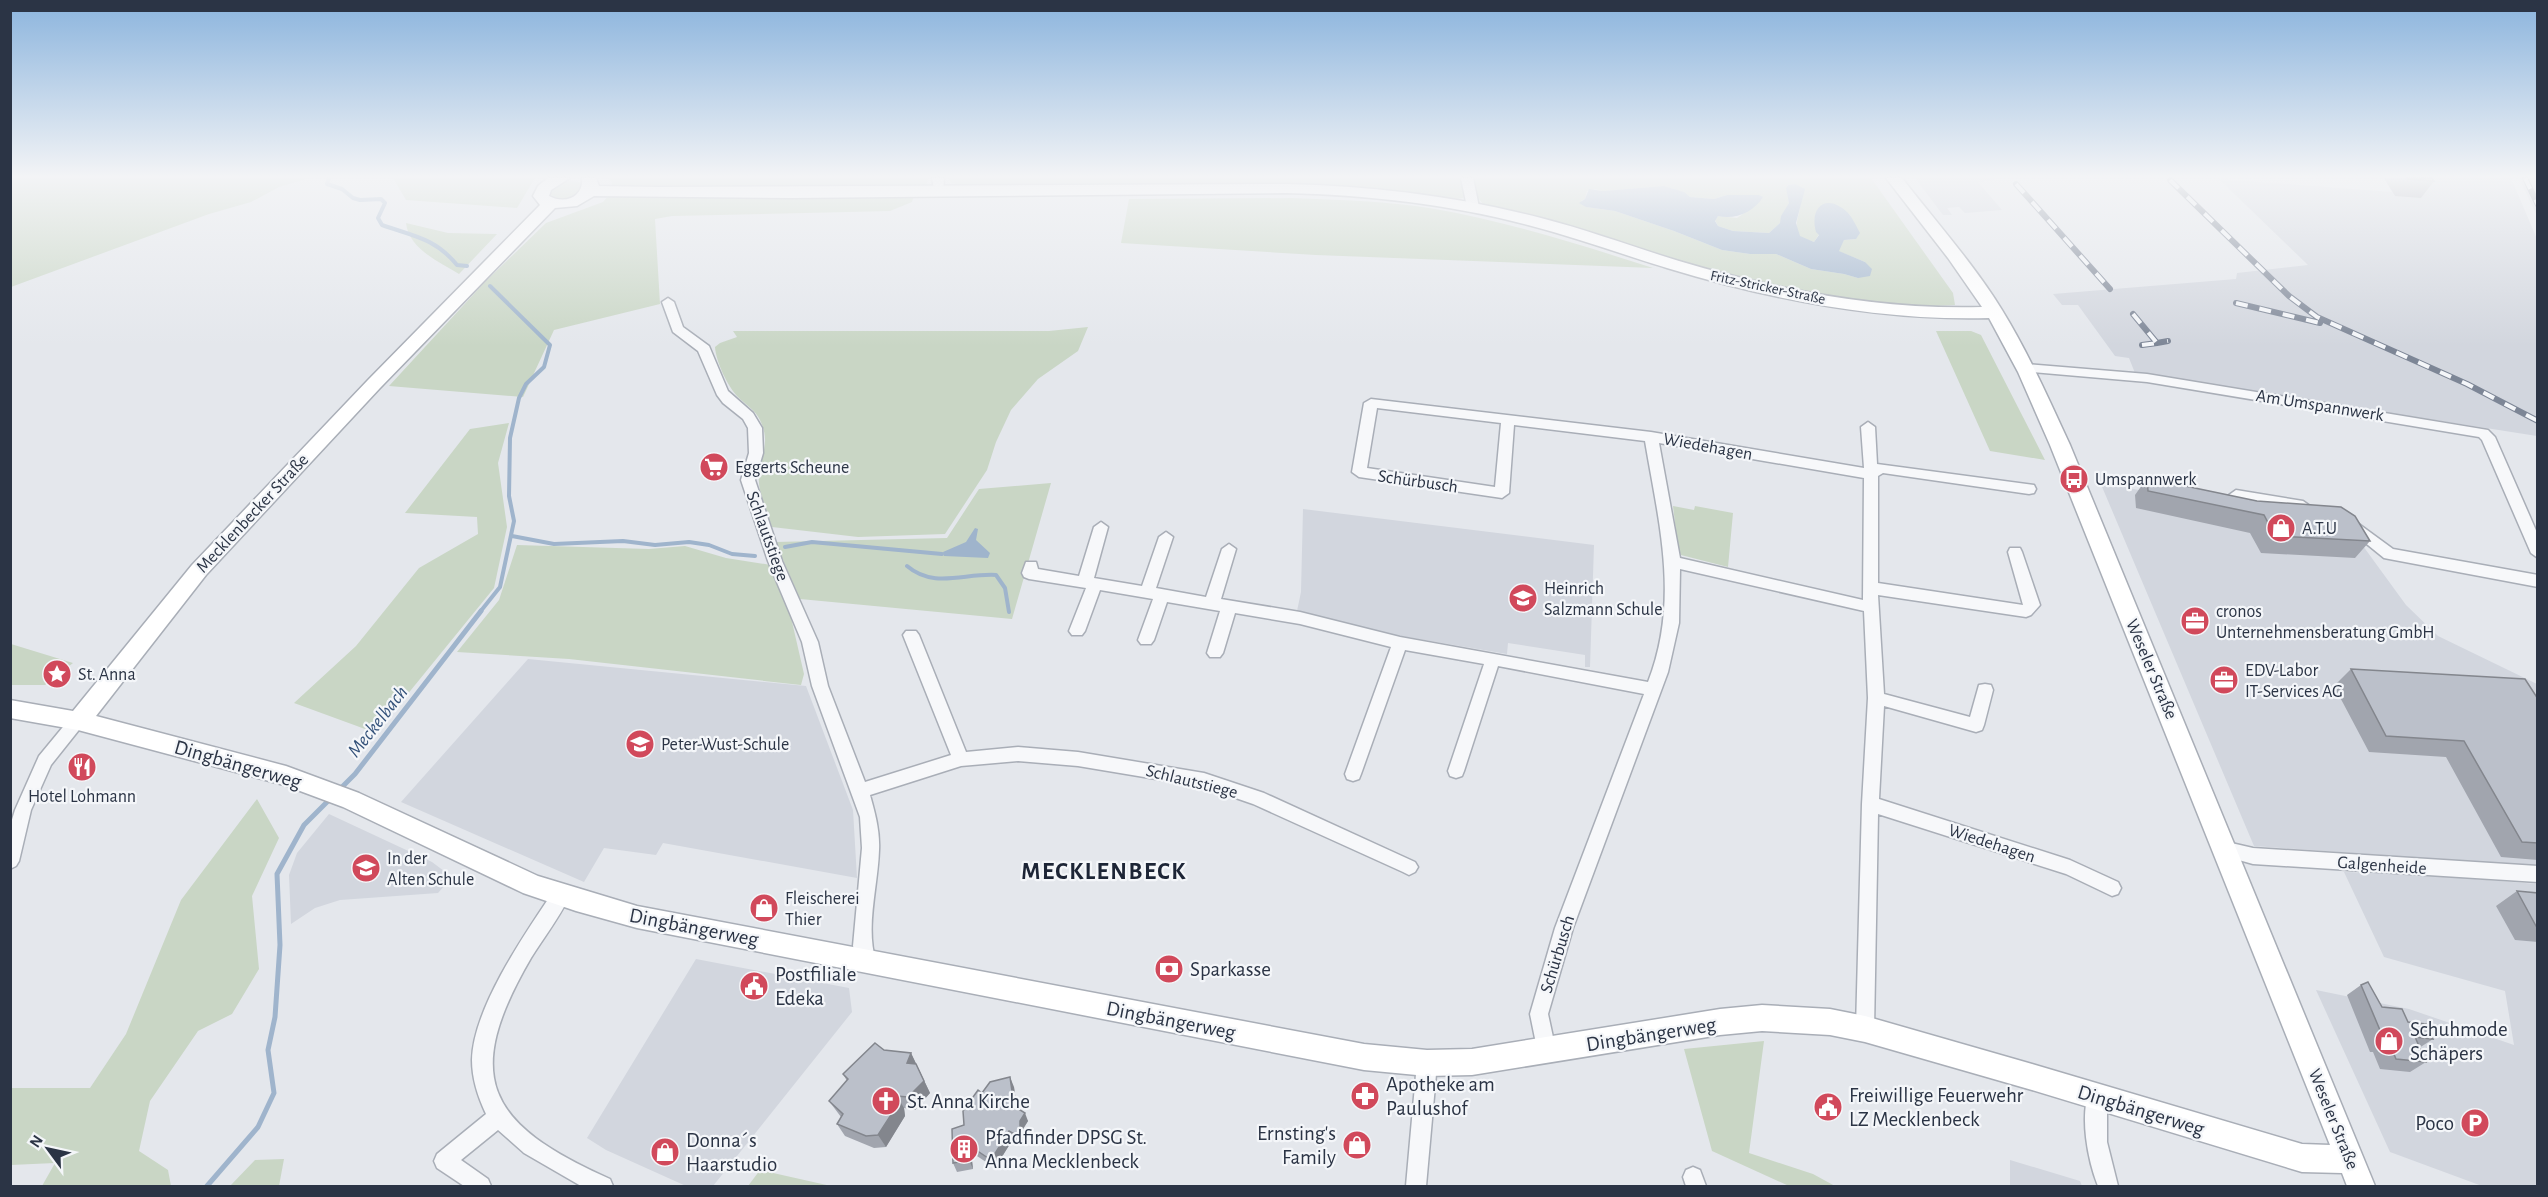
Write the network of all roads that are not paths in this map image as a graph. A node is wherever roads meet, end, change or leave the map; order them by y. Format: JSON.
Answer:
{"nodes":[{"id":1,"x":521,"y":234,"type":"edge"},
{"id":2,"x":1579,"y":234,"type":"edge"},
{"id":3,"x":1938,"y":234,"type":"edge"},
{"id":4,"x":668,"y":302,"type":"dead end"},
{"id":5,"x":1995,"y":312,"type":"junction"},
{"id":6,"x":2025,"y":368,"type":"junction"},
{"id":7,"x":1508,"y":418,"type":"junction"},
{"id":8,"x":1868,"y":427,"type":"dead end"},
{"id":9,"x":1651,"y":436,"type":"junction"},
{"id":10,"x":1871,"y":474,"type":"junction"},
{"id":11,"x":2029,"y":489,"type":"dead end"},
{"id":12,"x":2236,"y":495,"type":"edge"},
{"id":13,"x":2316,"y":509,"type":"edge"},
{"id":14,"x":2337,"y":512,"type":"edge"},
{"id":15,"x":1101,"y":527,"type":"dead end"},
{"id":16,"x":1166,"y":537,"type":"dead end"},
{"id":17,"x":1229,"y":549,"type":"dead end"},
{"id":18,"x":2015,"y":552,"type":"dead end"},
{"id":19,"x":2538,"y":553,"type":"edge"},
{"id":20,"x":1673,"y":562,"type":"junction"},
{"id":21,"x":1031,"y":566,"type":"dead end"},
{"id":22,"x":2538,"y":581,"type":"edge"},
{"id":23,"x":1090,"y":582,"type":"junction"},
{"id":24,"x":1871,"y":588,"type":"junction"},
{"id":25,"x":1154,"y":593,"type":"junction"},
{"id":26,"x":1212,"y":603,"type":"junction"},
{"id":27,"x":1229,"y":606,"type":"junction"},
{"id":28,"x":1871,"y":607,"type":"junction"},
{"id":29,"x":1077,"y":631,"type":"dead end"},
{"id":30,"x":911,"y":635,"type":"dead end"},
{"id":31,"x":1146,"y":640,"type":"dead end"},
{"id":32,"x":1400,"y":644,"type":"junction"},
{"id":33,"x":1215,"y":653,"type":"dead end"},
{"id":34,"x":1493,"y":659,"type":"junction"},
{"id":35,"x":1654,"y":690,"type":"junction"},
{"id":36,"x":1985,"y":690,"type":"dead end"},
{"id":37,"x":1876,"y":699,"type":"junction"},
{"id":38,"x":10,"y":709,"type":"edge"},
{"id":39,"x":78,"y":721,"type":"junction"},
{"id":40,"x":961,"y":759,"type":"junction"},
{"id":41,"x":1456,"y":771,"type":"dead end"},
{"id":42,"x":1353,"y":774,"type":"dead end"},
{"id":43,"x":860,"y":790,"type":"junction"},
{"id":44,"x":1870,"y":804,"type":"junction"},
{"id":45,"x":2227,"y":850,"type":"junction"},
{"id":46,"x":10,"y":861,"type":"edge"},
{"id":47,"x":1409,"y":867,"type":"dead end"},
{"id":48,"x":2538,"y":874,"type":"edge"},
{"id":49,"x":2112,"y":888,"type":"dead end"},
{"id":50,"x":561,"y":895,"type":"junction"},
{"id":51,"x":867,"y":962,"type":"junction"},
{"id":52,"x":1865,"y":1029,"type":"junction"},
{"id":53,"x":1546,"y":1051,"type":"junction"},
{"id":54,"x":1427,"y":1063,"type":"junction"},
{"id":55,"x":2097,"y":1096,"type":"junction"},
{"id":56,"x":499,"y":1116,"type":"junction"},
{"id":57,"x":2351,"y":1159,"type":"junction"},
{"id":58,"x":481,"y":1186,"type":"edge"},
{"id":59,"x":603,"y":1186,"type":"edge"},
{"id":60,"x":1416,"y":1186,"type":"edge"},
{"id":61,"x":2108,"y":1186,"type":"edge"},
{"id":62,"x":2361,"y":1186,"type":"edge"}],
"edges":[{"from":1,"to":39,"type":"main road","name":"Mecklenbecker Straße"},
{"from":2,"to":5,"type":"main road","name":"Fritz-Stricker-Straße"},
{"from":3,"to":5,"type":"main road","name":"Weseler Straße"},
{"from":4,"to":43,"type":"street","name":"Schlautstiege"},
{"from":5,"to":6,"type":"main road","name":"Weseler Straße"},
{"from":6,"to":19,"type":"street","name":"Am Umspannwerk"},
{"from":6,"to":45,"type":"main road","name":"Weseler Straße"},
{"from":7,"to":7,"type":"street","name":"Schürbusch"},
{"from":7,"to":9,"type":"street","name":"Schürbusch"},
{"from":8,"to":10,"type":"street"},
{"from":9,"to":10,"type":"street","name":"Wiedehagen"},
{"from":9,"to":20,"type":"street","name":"Schürbusch"},
{"from":10,"to":11,"type":"street","name":"Wiedehagen"},
{"from":10,"to":24,"type":"street"},
{"from":12,"to":13,"type":"street"},
{"from":14,"to":22,"type":"street"},
{"from":15,"to":23,"type":"street"},
{"from":16,"to":25,"type":"street"},
{"from":17,"to":26,"type":"street"},
{"from":18,"to":24,"type":"street"},
{"from":20,"to":28,"type":"street"},
{"from":20,"to":35,"type":"street","name":"Schürbusch"},
{"from":21,"to":23,"type":"street"},
{"from":23,"to":25,"type":"street"},
{"from":23,"to":29,"type":"street"},
{"from":24,"to":28,"type":"street"},
{"from":25,"to":26,"type":"street"},
{"from":25,"to":31,"type":"street"},
{"from":26,"to":27,"type":"street"},
{"from":27,"to":32,"type":"street"},
{"from":27,"to":33,"type":"street"},
{"from":28,"to":37,"type":"street"},
{"from":30,"to":40,"type":"street"},
{"from":32,"to":34,"type":"street"},
{"from":32,"to":42,"type":"street"},
{"from":34,"to":35,"type":"street"},
{"from":34,"to":41,"type":"street"},
{"from":35,"to":53,"type":"street","name":"Schürbusch"},
{"from":36,"to":37,"type":"street"},
{"from":37,"to":44,"type":"street"},
{"from":38,"to":39,"type":"main road","name":"Dingbängerweg"},
{"from":39,"to":46,"type":"street","name":"Mecklenbecker Straße"},
{"from":39,"to":50,"type":"main road","name":"Dingbängerweg"},
{"from":40,"to":43,"type":"street","name":"Schlautstiege"},
{"from":40,"to":47,"type":"street","name":"Schlautstiege"},
{"from":43,"to":51,"type":"street","name":"Schlautstiege"},
{"from":44,"to":49,"type":"street","name":"Wiedehagen"},
{"from":44,"to":52,"type":"street"},
{"from":45,"to":48,"type":"street","name":"Galgenheide"},
{"from":45,"to":57,"type":"main road","name":"Weseler Straße"},
{"from":50,"to":51,"type":"main road","name":"Dingbängerweg"},
{"from":50,"to":56,"type":"street"},
{"from":51,"to":54,"type":"main road","name":"Dingbängerweg"},
{"from":52,"to":53,"type":"main road","name":"Dingbängerweg"},
{"from":52,"to":55,"type":"main road","name":"Dingbängerweg"},
{"from":53,"to":54,"type":"main road","name":"Dingbängerweg"},
{"from":54,"to":60,"type":"street"},
{"from":55,"to":57,"type":"main road","name":"Dingbängerweg"},
{"from":55,"to":61,"type":"street"},
{"from":56,"to":58,"type":"street"},
{"from":56,"to":59,"type":"street"},
{"from":57,"to":62,"type":"main road","name":"Weseler Straße"}]}
